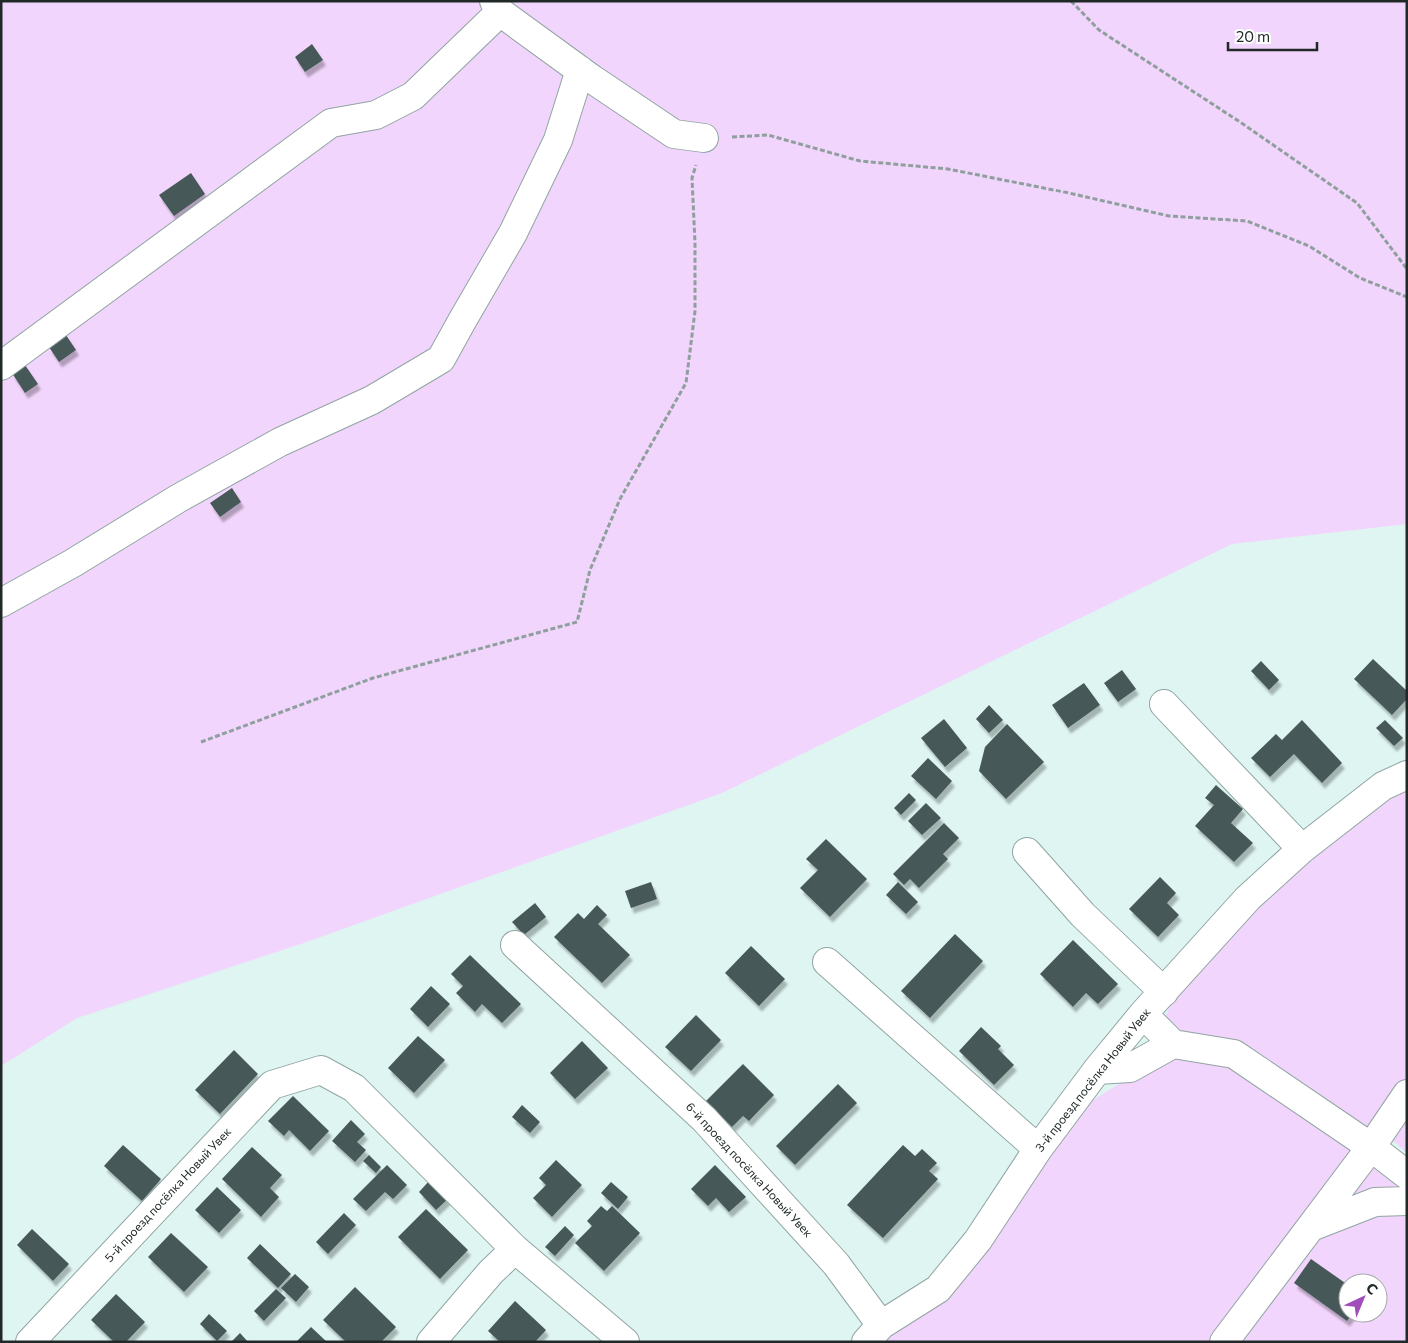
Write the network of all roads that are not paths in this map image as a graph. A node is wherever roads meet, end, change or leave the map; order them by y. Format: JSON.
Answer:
{"nodes":[{"id":1,"x":497,"y":7,"type":"edge"},
{"id":2,"x":580,"y":70,"type":"junction"},
{"id":3,"x":704,"y":138,"type":"road end"},
{"id":4,"x":1,"y":366,"type":"edge"},
{"id":5,"x":1,"y":603,"type":"edge"},
{"id":6,"x":1164,"y":704,"type":"dead end"},
{"id":7,"x":1407,"y":775,"type":"edge"},
{"id":8,"x":1302,"y":849,"type":"junction"},
{"id":9,"x":1027,"y":852,"type":"dead end"},
{"id":10,"x":515,"y":945,"type":"dead end"},
{"id":11,"x":827,"y":962,"type":"dead end"},
{"id":12,"x":1164,"y":992,"type":"junction"},
{"id":13,"x":1143,"y":1014,"type":"junction"},
{"id":14,"x":1173,"y":1044,"type":"junction"},
{"id":15,"x":1098,"y":1070,"type":"junction"},
{"id":16,"x":1407,"y":1094,"type":"edge"},
{"id":17,"x":1371,"y":1147,"type":"junction"},
{"id":18,"x":1038,"y":1149,"type":"junction"},
{"id":19,"x":1407,"y":1174,"type":"edge"},
{"id":20,"x":1407,"y":1201,"type":"edge"},
{"id":21,"x":1311,"y":1227,"type":"junction"},
{"id":22,"x":516,"y":1249,"type":"junction"},
{"id":23,"x":873,"y":1333,"type":"edge"},
{"id":24,"x":30,"y":1342,"type":"edge"},
{"id":25,"x":431,"y":1342,"type":"edge"},
{"id":26,"x":625,"y":1342,"type":"edge"},
{"id":27,"x":1224,"y":1342,"type":"edge"}],
"edges":[{"from":1,"to":2,"type":"street"},
{"from":1,"to":4,"type":"street"},
{"from":2,"to":3,"type":"street"},
{"from":2,"to":5,"type":"street"},
{"from":6,"to":8,"type":"street"},
{"from":7,"to":8,"type":"street","name":"3-й проезд посёлка Новый Увек"},
{"from":8,"to":12,"type":"street","name":"3-й проезд посёлка Новый Увек"},
{"from":9,"to":12,"type":"street"},
{"from":10,"to":23,"type":"street","name":"6-й проезд посёлка Новый Увек"},
{"from":11,"to":18,"type":"street"},
{"from":12,"to":13,"type":"street","name":"3-й проезд посёлка Новый Увек"},
{"from":13,"to":14,"type":"street"},
{"from":13,"to":15,"type":"street","name":"3-й проезд посёлка Новый Увек"},
{"from":14,"to":15,"type":"street"},
{"from":14,"to":17,"type":"street"},
{"from":15,"to":18,"type":"street","name":"3-й проезд посёлка Новый Увек"},
{"from":16,"to":17,"type":"street"},
{"from":17,"to":19,"type":"street"},
{"from":17,"to":21,"type":"street"},
{"from":18,"to":23,"type":"street","name":"3-й проезд посёлка Новый Увек"},
{"from":20,"to":21,"type":"street"},
{"from":21,"to":27,"type":"street"},
{"from":22,"to":24,"type":"street","name":"5-й проезд посёлка Новый Увек"},
{"from":22,"to":25,"type":"street"},
{"from":22,"to":26,"type":"street"}]}
